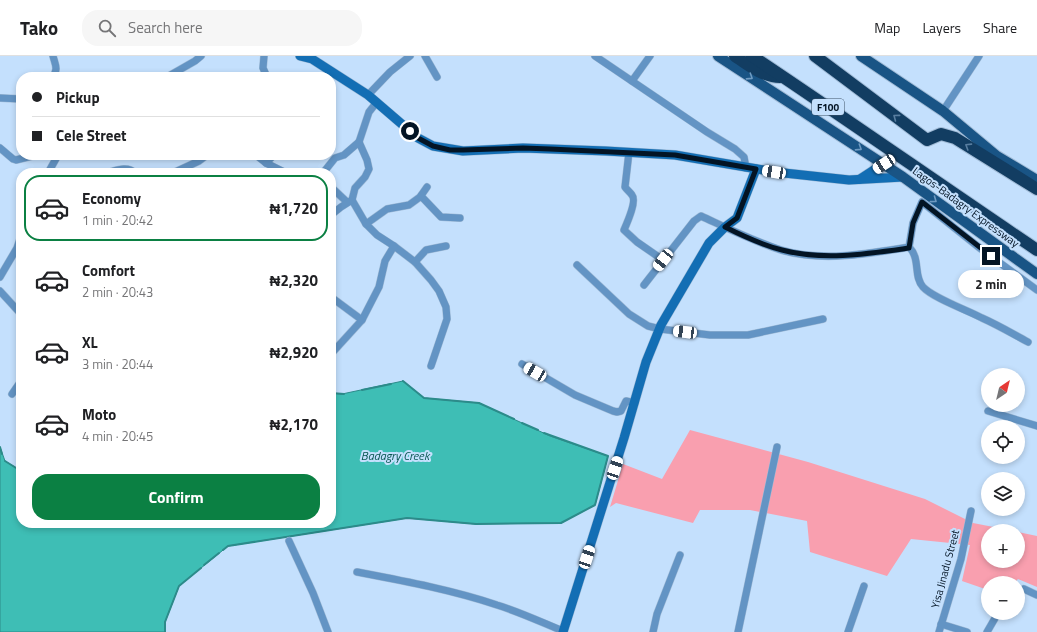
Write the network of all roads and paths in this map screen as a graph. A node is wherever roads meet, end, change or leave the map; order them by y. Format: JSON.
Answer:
{"nodes":[{"id":1,"x":53,"y":56,"type":"edge"},
{"id":2,"x":201,"y":56,"type":"edge"},
{"id":3,"x":264,"y":56,"type":"edge"},
{"id":4,"x":300,"y":56,"type":"edge"},
{"id":5,"x":410,"y":56,"type":"edge"},
{"id":6,"x":425,"y":56,"type":"edge"},
{"id":7,"x":595,"y":56,"type":"edge"},
{"id":8,"x":650,"y":56,"type":"edge"},
{"id":9,"x":718,"y":56,"type":"edge"},
{"id":10,"x":735,"y":56,"type":"edge"},
{"id":11,"x":752,"y":56,"type":"edge"},
{"id":12,"x":815,"y":56,"type":"edge"},
{"id":13,"x":861,"y":56,"type":"edge"},
{"id":14,"x":979,"y":56,"type":"edge"},
{"id":15,"x":311,"y":58,"type":"edge"},
{"id":16,"x":56,"y":72,"type":"edge"},
{"id":17,"x":176,"y":72,"type":"edge"},
{"id":18,"x":265,"y":72,"type":"edge"},
{"id":19,"x":333,"y":72,"type":"edge"},
{"id":20,"x":336,"y":74,"type":"edge"},
{"id":21,"x":437,"y":77,"type":"dead end"},
{"id":22,"x":784,"y":77,"type":"junction"},
{"id":23,"x":632,"y":81,"type":"junction"},
{"id":24,"x":368,"y":95,"type":"junction"},
{"id":25,"x":0,"y":97,"type":"edge"},
{"id":26,"x":16,"y":99,"type":"edge"},
{"id":27,"x":377,"y":102,"type":"junction"},
{"id":28,"x":943,"y":111,"type":"junction"},
{"id":29,"x":359,"y":142,"type":"junction"},
{"id":30,"x":0,"y":148,"type":"edge"},
{"id":31,"x":629,"y":152,"type":"junction"},
{"id":32,"x":336,"y":158,"type":"edge"},
{"id":33,"x":16,"y":160,"type":"edge"},
{"id":34,"x":201,"y":160,"type":"edge"},
{"id":35,"x":262,"y":160,"type":"edge"},
{"id":36,"x":269,"y":160,"type":"edge"},
{"id":37,"x":333,"y":160,"type":"edge"},
{"id":38,"x":266,"y":163,"type":"junction"},
{"id":39,"x":884,"y":164,"type":"junction"},
{"id":40,"x":184,"y":168,"type":"edge"},
{"id":41,"x":273,"y":168,"type":"edge"},
{"id":42,"x":327,"y":168,"type":"edge"},
{"id":43,"x":746,"y":168,"type":"junction"},
{"id":44,"x":756,"y":169,"type":"junction"},
{"id":45,"x":903,"y":177,"type":"junction"},
{"id":46,"x":859,"y":180,"type":"junction"},
{"id":47,"x":1037,"y":180,"type":"edge"},
{"id":48,"x":427,"y":187,"type":"dead end"},
{"id":49,"x":1037,"y":189,"type":"edge"},
{"id":50,"x":336,"y":191,"type":"edge"},
{"id":51,"x":421,"y":196,"type":"junction"},
{"id":52,"x":350,"y":201,"type":"junction"},
{"id":53,"x":336,"y":211,"type":"edge"},
{"id":54,"x":460,"y":218,"type":"dead end"},
{"id":55,"x":366,"y":224,"type":"junction"},
{"id":56,"x":725,"y":227,"type":"junction"},
{"id":57,"x":394,"y":246,"type":"junction"},
{"id":58,"x":446,"y":246,"type":"dead end"},
{"id":59,"x":909,"y":248,"type":"junction"},
{"id":60,"x":16,"y":250,"type":"edge"},
{"id":61,"x":1037,"y":250,"type":"edge"},
{"id":62,"x":663,"y":260,"type":"junction"},
{"id":63,"x":415,"y":262,"type":"junction"},
{"id":64,"x":577,"y":265,"type":"dead end"},
{"id":65,"x":1027,"y":268,"type":"junction"},
{"id":66,"x":1037,"y":274,"type":"edge"},
{"id":67,"x":0,"y":277,"type":"edge"},
{"id":68,"x":1020,"y":277,"type":"junction"},
{"id":69,"x":644,"y":285,"type":"dead end"},
{"id":70,"x":1037,"y":290,"type":"edge"},
{"id":71,"x":0,"y":291,"type":"edge"},
{"id":72,"x":336,"y":301,"type":"edge"},
{"id":73,"x":16,"y":309,"type":"edge"},
{"id":74,"x":823,"y":319,"type":"dead end"},
{"id":75,"x":362,"y":320,"type":"junction"},
{"id":76,"x":660,"y":330,"type":"junction"},
{"id":77,"x":1028,"y":342,"type":"dead end"},
{"id":78,"x":336,"y":349,"type":"edge"},
{"id":79,"x":522,"y":364,"type":"dead end"},
{"id":80,"x":431,"y":366,"type":"dead end"},
{"id":81,"x":16,"y":388,"type":"edge"},
{"id":82,"x":12,"y":394,"type":"dead end"},
{"id":83,"x":635,"y":402,"type":"junction"},
{"id":84,"x":994,"y":412,"type":"edge"},
{"id":85,"x":1037,"y":426,"type":"edge"},
{"id":86,"x":777,"y":447,"type":"dead end"},
{"id":87,"x":971,"y":511,"type":"dead end"},
{"id":88,"x":288,"y":541,"type":"dead end"},
{"id":89,"x":680,"y":555,"type":"dead end"},
{"id":90,"x":357,"y":572,"type":"dead end"},
{"id":91,"x":864,"y":586,"type":"dead end"},
{"id":92,"x":1025,"y":589,"type":"edge"},
{"id":93,"x":1037,"y":595,"type":"edge"},
{"id":94,"x":994,"y":620,"type":"edge"},
{"id":95,"x":941,"y":624,"type":"junction"},
{"id":96,"x":563,"y":631,"type":"edge"},
{"id":97,"x":328,"y":632,"type":"edge"},
{"id":98,"x":653,"y":632,"type":"edge"},
{"id":99,"x":738,"y":632,"type":"edge"},
{"id":100,"x":848,"y":632,"type":"edge"},
{"id":101,"x":939,"y":632,"type":"edge"},
{"id":102,"x":967,"y":632,"type":"edge"},
{"id":103,"x":987,"y":632,"type":"edge"}],
"edges":[{"from":1,"to":16,"type":"street"},
{"from":2,"to":17,"type":"street"},
{"from":3,"to":18,"type":"street"},
{"from":4,"to":15,"type":"main road"},
{"from":5,"to":24,"type":"street"},
{"from":6,"to":21,"type":"street"},
{"from":7,"to":23,"type":"street"},
{"from":8,"to":23,"type":"street"},
{"from":9,"to":39,"type":"main road","name":"Lagos-Badagry Expressway","one_way":true},
{"from":10,"to":22,"type":"highway"},
{"from":11,"to":22,"type":"highway","name":"Lagos-Badagry Expressway","number":"F100"},
{"from":49,"to":12,"type":"highway","one_way":true},
{"from":13,"to":28,"type":"main road"},
{"from":14,"to":28,"type":"street"},
{"from":15,"to":19,"type":"main road"},
{"from":20,"to":24,"type":"main road"},
{"from":22,"to":61,"type":"highway","name":"Lagos-Badagry Expressway","number":"F100"},
{"from":23,"to":43,"type":"street"},
{"from":24,"to":27,"type":"main road"},
{"from":25,"to":26,"type":"street"},
{"from":27,"to":29,"type":"street"},
{"from":27,"to":31,"type":"main road"},
{"from":28,"to":47,"type":"main road"},
{"from":29,"to":32,"type":"street"},
{"from":29,"to":52,"type":"street"},
{"from":30,"to":33,"type":"street"},
{"from":31,"to":43,"type":"main road"},
{"from":31,"to":62,"type":"street"},
{"from":34,"to":40,"type":"street"},
{"from":35,"to":38,"type":"street"},
{"from":36,"to":38,"type":"street"},
{"from":37,"to":42,"type":"street"},
{"from":38,"to":41,"type":"street"},
{"from":39,"to":45,"type":"main road","name":"Lagos-Badagry Expressway"},
{"from":39,"to":46,"type":"main road"},
{"from":43,"to":44,"type":"main road"},
{"from":44,"to":46,"type":"main road"},
{"from":44,"to":56,"type":"main road"},
{"from":45,"to":46,"type":"main road"},
{"from":45,"to":65,"type":"main road","name":"Lagos-Badagry Expressway","one_way":true},
{"from":48,"to":51,"type":"street"},
{"from":50,"to":52,"type":"street"},
{"from":51,"to":54,"type":"street"},
{"from":51,"to":55,"type":"street"},
{"from":52,"to":53,"type":"street"},
{"from":52,"to":55,"type":"street"},
{"from":55,"to":57,"type":"street"},
{"from":56,"to":59,"type":"street"},
{"from":56,"to":62,"type":"street"},
{"from":56,"to":76,"type":"main road"},
{"from":57,"to":63,"type":"street"},
{"from":57,"to":75,"type":"street"},
{"from":58,"to":63,"type":"street"},
{"from":59,"to":68,"type":"street"},
{"from":59,"to":77,"type":"street"},
{"from":60,"to":67,"type":"street"},
{"from":62,"to":69,"type":"street"},
{"from":63,"to":80,"type":"street"},
{"from":64,"to":76,"type":"street"},
{"from":65,"to":66,"type":"main road","name":"Lagos-Badagry Expressway"},
{"from":65,"to":68,"type":"street"},
{"from":68,"to":70,"type":"street"},
{"from":71,"to":73,"type":"street"},
{"from":72,"to":75,"type":"street"},
{"from":74,"to":76,"type":"street"},
{"from":75,"to":78,"type":"street"},
{"from":76,"to":83,"type":"main road"},
{"from":79,"to":83,"type":"street"},
{"from":81,"to":82,"type":"street"},
{"from":83,"to":96,"type":"main road"},
{"from":84,"to":85,"type":"street"},
{"from":86,"to":99,"type":"street"},
{"from":87,"to":95,"type":"street","name":"Yisa Jinadu Street"},
{"from":88,"to":97,"type":"street"},
{"from":89,"to":98,"type":"street"},
{"from":90,"to":96,"type":"street"},
{"from":91,"to":100,"type":"street"},
{"from":92,"to":93,"type":"street"},
{"from":94,"to":103,"type":"street"},
{"from":95,"to":101,"type":"street","name":"Yisa Jinadu Street"},
{"from":95,"to":102,"type":"street"}]}
